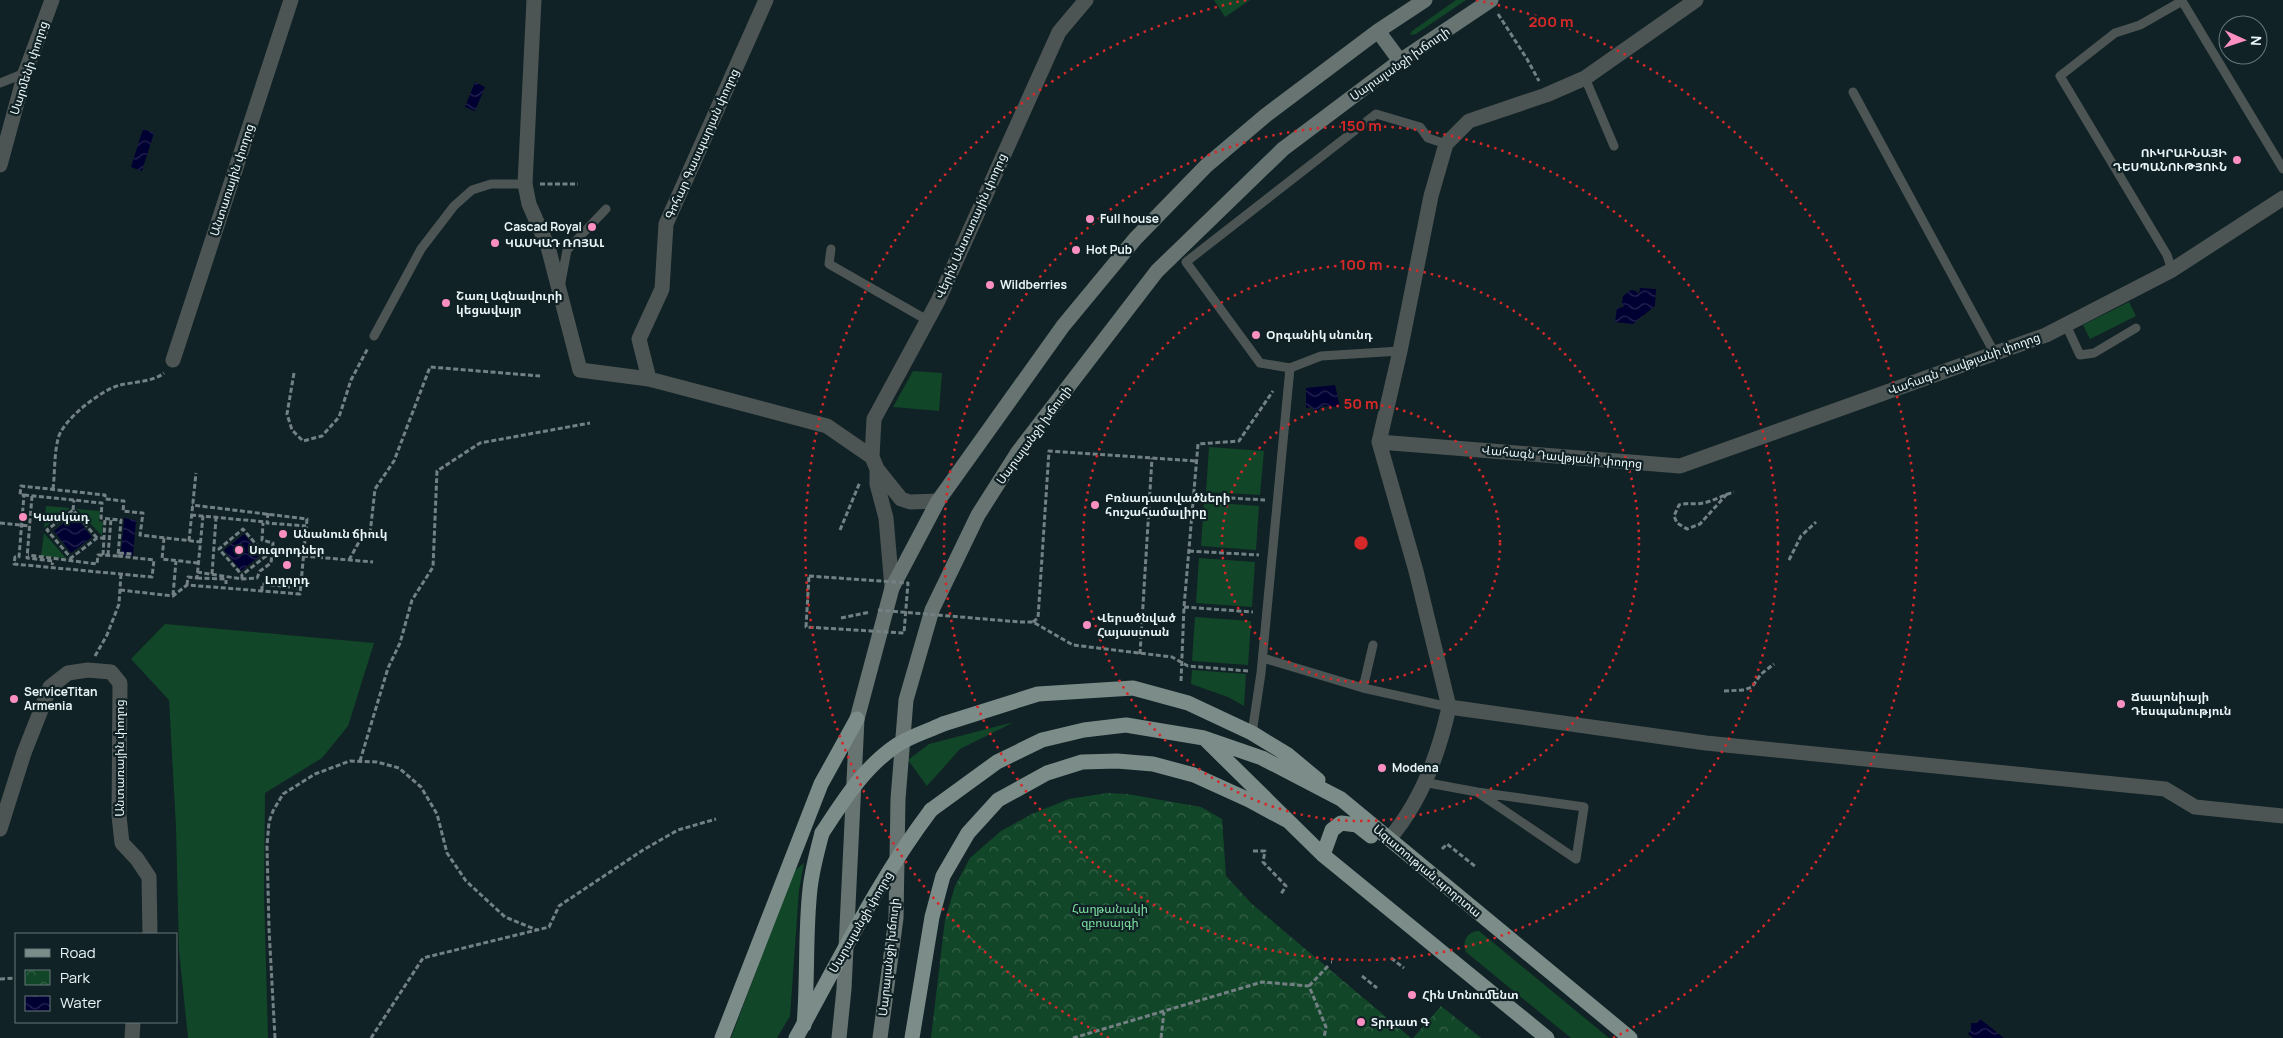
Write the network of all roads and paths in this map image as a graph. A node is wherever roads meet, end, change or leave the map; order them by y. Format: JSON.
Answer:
{"nodes":[{"id":1,"x":52,"y":0,"type":"edge"},
{"id":2,"x":291,"y":0,"type":"edge"},
{"id":3,"x":534,"y":0,"type":"edge"},
{"id":4,"x":766,"y":0,"type":"edge"},
{"id":5,"x":1086,"y":0,"type":"edge"},
{"id":6,"x":1425,"y":0,"type":"edge"},
{"id":7,"x":1696,"y":0,"type":"edge"},
{"id":8,"x":1492,"y":3,"type":"edge"},
{"id":9,"x":1378,"y":31,"type":"junction"},
{"id":10,"x":1400,"y":62,"type":"junction"},
{"id":11,"x":25,"y":74,"type":"junction"},
{"id":12,"x":1585,"y":78,"type":"junction"},
{"id":13,"x":0,"y":83,"type":"edge"},
{"id":14,"x":1853,"y":92,"type":"dead end"},
{"id":15,"x":1546,"y":95,"type":"junction"},
{"id":16,"x":1446,"y":144,"type":"junction"},
{"id":17,"x":1614,"y":146,"type":"dead end"},
{"id":18,"x":0,"y":165,"type":"edge"},
{"id":19,"x":2283,"y":169,"type":"edge"},
{"id":20,"x":525,"y":184,"type":"junction"},
{"id":21,"x":578,"y":184,"type":"dead end"},
{"id":22,"x":2283,"y":198,"type":"edge"},
{"id":23,"x":606,"y":209,"type":"dead end"},
{"id":24,"x":831,"y":249,"type":"dead end"},
{"id":25,"x":2172,"y":270,"type":"junction"},
{"id":26,"x":560,"y":292,"type":"junction"},
{"id":27,"x":927,"y":320,"type":"junction"},
{"id":28,"x":2066,"y":325,"type":"junction"},
{"id":29,"x":2136,"y":328,"type":"dead end"},
{"id":30,"x":374,"y":336,"type":"joint"},
{"id":31,"x":1400,"y":351,"type":"junction"},
{"id":32,"x":1994,"y":354,"type":"junction"},
{"id":33,"x":173,"y":360,"type":"joint"},
{"id":34,"x":1290,"y":368,"type":"junction"},
{"id":35,"x":294,"y":373,"type":"dead end"},
{"id":36,"x":540,"y":376,"type":"dead end"},
{"id":37,"x":649,"y":379,"type":"junction"},
{"id":38,"x":590,"y":423,"type":"dead end"},
{"id":39,"x":1379,"y":442,"type":"junction"},
{"id":40,"x":1152,"y":458,"type":"junction"},
{"id":41,"x":1196,"y":461,"type":"junction"},
{"id":42,"x":874,"y":463,"type":"junction"},
{"id":43,"x":196,"y":473,"type":"dead end"},
{"id":44,"x":862,"y":476,"type":"dead end"},
{"id":45,"x":53,"y":489,"type":"junction"},
{"id":46,"x":1734,"y":492,"type":"dead end"},
{"id":47,"x":1727,"y":494,"type":"junction"},
{"id":48,"x":24,"y":495,"type":"junction"},
{"id":49,"x":32,"y":496,"type":"junction"},
{"id":50,"x":1193,"y":496,"type":"junction"},
{"id":51,"x":74,"y":500,"type":"junction"},
{"id":52,"x":938,"y":500,"type":"junction"},
{"id":53,"x":1277,"y":501,"type":"junction"},
{"id":54,"x":192,"y":504,"type":"junction"},
{"id":55,"x":74,"y":510,"type":"junction"},
{"id":56,"x":268,"y":513,"type":"junction"},
{"id":57,"x":192,"y":515,"type":"junction"},
{"id":58,"x":203,"y":516,"type":"junction"},
{"id":59,"x":262,"y":517,"type":"dead end"},
{"id":60,"x":216,"y":518,"type":"junction"},
{"id":61,"x":106,"y":519,"type":"junction"},
{"id":62,"x":111,"y":519,"type":"junction"},
{"id":63,"x":243,"y":522,"type":"junction"},
{"id":64,"x":1816,"y":522,"type":"dead end"},
{"id":65,"x":0,"y":523,"type":"edge"},
{"id":66,"x":263,"y":523,"type":"junction"},
{"id":67,"x":21,"y":525,"type":"junction"},
{"id":68,"x":30,"y":526,"type":"junction"},
{"id":69,"x":306,"y":526,"type":"junction"},
{"id":70,"x":243,"y":530,"type":"junction"},
{"id":71,"x":840,"y":530,"type":"dead end"},
{"id":72,"x":97,"y":538,"type":"junction"},
{"id":73,"x":104,"y":538,"type":"junction"},
{"id":74,"x":164,"y":538,"type":"junction"},
{"id":75,"x":189,"y":541,"type":"junction"},
{"id":76,"x":201,"y":542,"type":"junction"},
{"id":77,"x":214,"y":548,"type":"junction"},
{"id":78,"x":219,"y":549,"type":"junction"},
{"id":79,"x":1189,"y":551,"type":"junction"},
{"id":80,"x":272,"y":553,"type":"junction"},
{"id":81,"x":118,"y":554,"type":"junction"},
{"id":82,"x":133,"y":554,"type":"dead end"},
{"id":83,"x":103,"y":555,"type":"junction"},
{"id":84,"x":108,"y":555,"type":"junction"},
{"id":85,"x":1272,"y":555,"type":"junction"},
{"id":86,"x":28,"y":556,"type":"junction"},
{"id":87,"x":266,"y":556,"type":"junction"},
{"id":88,"x":303,"y":556,"type":"junction"},
{"id":89,"x":19,"y":557,"type":"junction"},
{"id":90,"x":71,"y":559,"type":"junction"},
{"id":91,"x":349,"y":560,"type":"junction"},
{"id":92,"x":1789,"y":560,"type":"dead end"},
{"id":93,"x":176,"y":561,"type":"junction"},
{"id":94,"x":373,"y":562,"type":"dead end"},
{"id":95,"x":198,"y":563,"type":"junction"},
{"id":96,"x":52,"y":565,"type":"dead end"},
{"id":97,"x":198,"y":572,"type":"junction"},
{"id":98,"x":121,"y":574,"type":"junction"},
{"id":99,"x":212,"y":574,"type":"junction"},
{"id":100,"x":242,"y":577,"type":"junction"},
{"id":101,"x":197,"y":578,"type":"junction"},
{"id":102,"x":226,"y":584,"type":"dead end"},
{"id":103,"x":187,"y":585,"type":"junction"},
{"id":104,"x":300,"y":588,"type":"junction"},
{"id":105,"x":892,"y":588,"type":"junction"},
{"id":106,"x":120,"y":590,"type":"junction"},
{"id":107,"x":262,"y":591,"type":"junction"},
{"id":108,"x":173,"y":596,"type":"junction"},
{"id":109,"x":1184,"y":607,"type":"junction"},
{"id":110,"x":906,"y":612,"type":"junction"},
{"id":111,"x":1267,"y":612,"type":"junction"},
{"id":112,"x":841,"y":618,"type":"dead end"},
{"id":113,"x":1033,"y":622,"type":"junction"},
{"id":114,"x":107,"y":635,"type":"dead end"},
{"id":115,"x":1373,"y":645,"type":"dead end"},
{"id":116,"x":1140,"y":654,"type":"junction"},
{"id":117,"x":1263,"y":658,"type":"junction"},
{"id":118,"x":1182,"y":661,"type":"junction"},
{"id":119,"x":1774,"y":664,"type":"dead end"},
{"id":120,"x":1261,"y":673,"type":"junction"},
{"id":121,"x":1181,"y":681,"type":"dead end"},
{"id":122,"x":1363,"y":688,"type":"junction"},
{"id":123,"x":1724,"y":691,"type":"dead end"},
{"id":124,"x":1449,"y":707,"type":"junction"},
{"id":125,"x":857,"y":719,"type":"junction"},
{"id":126,"x":1252,"y":733,"type":"junction"},
{"id":127,"x":1204,"y":738,"type":"junction"},
{"id":128,"x":360,"y":761,"type":"junction"},
{"id":129,"x":1423,"y":782,"type":"junction"},
{"id":130,"x":1478,"y":792,"type":"junction"},
{"id":131,"x":1341,"y":799,"type":"junction"},
{"id":132,"x":932,"y":810,"type":"joint"},
{"id":133,"x":2283,"y":816,"type":"edge"},
{"id":134,"x":716,"y":820,"type":"dead end"},
{"id":135,"x":1288,"y":820,"type":"junction"},
{"id":136,"x":0,"y":830,"type":"edge"},
{"id":137,"x":1390,"y":839,"type":"junction"},
{"id":138,"x":1442,"y":849,"type":"dead end"},
{"id":139,"x":1253,"y":851,"type":"dead end"},
{"id":140,"x":1324,"y":855,"type":"junction"},
{"id":141,"x":1476,"y":867,"type":"dead end"},
{"id":142,"x":1440,"y":881,"type":"junction"},
{"id":143,"x":1281,"y":894,"type":"dead end"},
{"id":144,"x":537,"y":930,"type":"junction"},
{"id":145,"x":150,"y":933,"type":"edge"},
{"id":146,"x":1391,"y":958,"type":"dead end"},
{"id":147,"x":1328,"y":966,"type":"dead end"},
{"id":148,"x":1404,"y":968,"type":"dead end"},
{"id":149,"x":1362,"y":976,"type":"dead end"},
{"id":150,"x":15,"y":978,"type":"edge"},
{"id":151,"x":0,"y":980,"type":"edge"},
{"id":152,"x":1308,"y":986,"type":"junction"},
{"id":153,"x":1377,"y":988,"type":"dead end"},
{"id":154,"x":1164,"y":1012,"type":"junction"},
{"id":155,"x":133,"y":1023,"type":"edge"},
{"id":156,"x":132,"y":1038,"type":"edge"},
{"id":157,"x":275,"y":1038,"type":"edge"},
{"id":158,"x":371,"y":1038,"type":"edge"},
{"id":159,"x":722,"y":1038,"type":"edge"},
{"id":160,"x":796,"y":1038,"type":"edge"},
{"id":161,"x":802,"y":1038,"type":"edge"},
{"id":162,"x":839,"y":1038,"type":"edge"},
{"id":163,"x":880,"y":1038,"type":"edge"},
{"id":164,"x":912,"y":1038,"type":"edge"},
{"id":165,"x":1073,"y":1038,"type":"edge"},
{"id":166,"x":1161,"y":1038,"type":"edge"},
{"id":167,"x":1324,"y":1038,"type":"edge"},
{"id":168,"x":1547,"y":1038,"type":"edge"},
{"id":169,"x":1630,"y":1038,"type":"edge"}],
"edges":[{"from":1,"to":11,"type":"street","name":"Սարմենի փողոց"},
{"from":2,"to":33,"type":"street","name":"Անտառային փողոց"},
{"from":3,"to":20,"type":"street"},
{"from":4,"to":37,"type":"street","name":"Գոհար Գասպարյան փողոց"},
{"from":5,"to":27,"type":"street","name":"Վերին Անտառային փողոց"},
{"from":6,"to":9,"type":"main road"},
{"from":7,"to":12,"type":"street"},
{"from":8,"to":10,"type":"main road","name":"Սարալանջի խճուղի"},
{"from":8,"to":15,"type":"path"},
{"from":9,"to":10,"type":"main road"},
{"from":9,"to":52,"type":"main road"},
{"from":10,"to":163,"type":"main road","name":"Սարալանջի խճուղի"},
{"from":11,"to":13,"type":"lane"},
{"from":11,"to":18,"type":"street","name":"Սարմենի փողոց"},
{"from":12,"to":15,"type":"street"},
{"from":12,"to":17,"type":"lane"},
{"from":14,"to":32,"type":"lane"},
{"from":15,"to":16,"type":"street"},
{"from":16,"to":31,"type":"street"},
{"from":16,"to":34,"type":"lane"},
{"from":19,"to":25,"type":"lane"},
{"from":20,"to":21,"type":"path"},
{"from":20,"to":26,"type":"street"},
{"from":20,"to":30,"type":"lane"},
{"from":22,"to":25,"type":"street","name":"Վահագն Դավթյանի փողոց"},
{"from":23,"to":26,"type":"lane"},
{"from":24,"to":27,"type":"lane"},
{"from":25,"to":28,"type":"street","name":"Վահագն Դավթյանի փողոց"},
{"from":26,"to":37,"type":"street"},
{"from":27,"to":42,"type":"street","name":"Վերին Անտառային փողոց"},
{"from":28,"to":29,"type":"lane"},
{"from":28,"to":32,"type":"street","name":"Վահագն Դավթյանի փողոց"},
{"from":30,"to":35,"type":"path"},
{"from":31,"to":34,"type":"lane"},
{"from":31,"to":39,"type":"street"},
{"from":32,"to":39,"type":"street","name":"Վահագն Դավթյանի փողոց"},
{"from":33,"to":45,"type":"path"},
{"from":34,"to":41,"type":"path"},
{"from":34,"to":53,"type":"lane"},
{"from":36,"to":91,"type":"path"},
{"from":37,"to":42,"type":"street"},
{"from":38,"to":128,"type":"path"},
{"from":39,"to":124,"type":"street"},
{"from":40,"to":41,"type":"path"},
{"from":40,"to":113,"type":"path"},
{"from":40,"to":116,"type":"path"},
{"from":41,"to":50,"type":"path"},
{"from":42,"to":52,"type":"street"},
{"from":42,"to":105,"type":"street","name":"Վերին Անտառային փողոց"},
{"from":43,"to":54,"type":"path"},
{"from":44,"to":71,"type":"path"},
{"from":45,"to":48,"type":"path"},
{"from":45,"to":74,"type":"path"},
{"from":46,"to":47,"type":"path"},
{"from":47,"to":47,"type":"path"},
{"from":48,"to":49,"type":"path"},
{"from":48,"to":67,"type":"path"},
{"from":49,"to":51,"type":"path"},
{"from":49,"to":68,"type":"path"},
{"from":50,"to":53,"type":"path"},
{"from":50,"to":79,"type":"path"},
{"from":51,"to":55,"type":"path"},
{"from":51,"to":61,"type":"path"},
{"from":52,"to":105,"type":"main road"},
{"from":53,"to":85,"type":"lane"},
{"from":54,"to":56,"type":"path"},
{"from":54,"to":57,"type":"path"},
{"from":55,"to":72,"type":"path"},
{"from":55,"to":90,"type":"path"},
{"from":56,"to":69,"type":"path"},
{"from":56,"to":69,"type":"path"},
{"from":57,"to":58,"type":"path"},
{"from":57,"to":75,"type":"path"},
{"from":58,"to":60,"type":"path"},
{"from":58,"to":76,"type":"path"},
{"from":59,"to":66,"type":"path"},
{"from":60,"to":63,"type":"path"},
{"from":60,"to":77,"type":"path"},
{"from":61,"to":62,"type":"path"},
{"from":61,"to":73,"type":"path"},
{"from":62,"to":81,"type":"path"},
{"from":62,"to":84,"type":"path"},
{"from":63,"to":66,"type":"path"},
{"from":63,"to":70,"type":"path"},
{"from":64,"to":92,"type":"path"},
{"from":65,"to":67,"type":"path"},
{"from":66,"to":80,"type":"path"},
{"from":67,"to":68,"type":"path"},
{"from":67,"to":89,"type":"path"},
{"from":68,"to":86,"type":"path"},
{"from":69,"to":88,"type":"path"},
{"from":70,"to":78,"type":"path"},
{"from":70,"to":87,"type":"path"},
{"from":72,"to":73,"type":"path"},
{"from":72,"to":90,"type":"path"},
{"from":73,"to":83,"type":"path"},
{"from":74,"to":75,"type":"path"},
{"from":74,"to":93,"type":"path"},
{"from":75,"to":76,"type":"path"},
{"from":76,"to":95,"type":"path"},
{"from":77,"to":78,"type":"path"},
{"from":77,"to":99,"type":"path"},
{"from":78,"to":100,"type":"path"},
{"from":79,"to":85,"type":"path"},
{"from":79,"to":109,"type":"path"},
{"from":80,"to":87,"type":"path"},
{"from":80,"to":100,"type":"path"},
{"from":81,"to":82,"type":"path"},
{"from":81,"to":84,"type":"path"},
{"from":81,"to":98,"type":"path"},
{"from":83,"to":84,"type":"path"},
{"from":83,"to":90,"type":"path"},
{"from":85,"to":111,"type":"lane"},
{"from":86,"to":89,"type":"path"},
{"from":86,"to":90,"type":"path"},
{"from":86,"to":96,"type":"path"},
{"from":87,"to":100,"type":"path"},
{"from":88,"to":91,"type":"path"},
{"from":88,"to":104,"type":"path"},
{"from":89,"to":98,"type":"path"},
{"from":91,"to":94,"type":"path"},
{"from":93,"to":95,"type":"path"},
{"from":93,"to":108,"type":"path"},
{"from":95,"to":97,"type":"path"},
{"from":97,"to":99,"type":"path"},
{"from":97,"to":101,"type":"path"},
{"from":98,"to":106,"type":"path"},
{"from":99,"to":100,"type":"path"},
{"from":101,"to":102,"type":"path"},
{"from":101,"to":103,"type":"path"},
{"from":103,"to":107,"type":"path"},
{"from":103,"to":108,"type":"path"},
{"from":104,"to":107,"type":"path"},
{"from":104,"to":107,"type":"path"},
{"from":105,"to":125,"type":"main road"},
{"from":106,"to":108,"type":"path"},
{"from":106,"to":114,"type":"path"},
{"from":109,"to":111,"type":"path"},
{"from":109,"to":118,"type":"path"},
{"from":110,"to":110,"type":"path","bridge":true},
{"from":110,"to":112,"type":"path","bridge":true},
{"from":110,"to":113,"type":"path","bridge":true},
{"from":111,"to":117,"type":"lane"},
{"from":113,"to":116,"type":"path"},
{"from":115,"to":122,"type":"lane"},
{"from":116,"to":118,"type":"path"},
{"from":117,"to":120,"type":"lane"},
{"from":117,"to":122,"type":"lane"},
{"from":118,"to":120,"type":"path"},
{"from":118,"to":121,"type":"path"},
{"from":119,"to":123,"type":"path"},
{"from":120,"to":126,"type":"lane"},
{"from":122,"to":124,"type":"lane"},
{"from":124,"to":129,"type":"street"},
{"from":124,"to":133,"type":"street"},
{"from":125,"to":159,"type":"main road"},
{"from":125,"to":162,"type":"main road"},
{"from":126,"to":131,"type":"main road"},
{"from":126,"to":161,"type":"main road","bridge":true},
{"from":127,"to":131,"type":"main road","name":"Ազատության պողոտա"},
{"from":127,"to":132,"type":"main road","name":"Ազատության պողոտա"},
{"from":127,"to":135,"type":"main road"},
{"from":128,"to":144,"type":"path"},
{"from":128,"to":157,"type":"path"},
{"from":129,"to":130,"type":"lane"},
{"from":129,"to":137,"type":"street"},
{"from":130,"to":130,"type":"lane"},
{"from":131,"to":137,"type":"main road","name":"Ազատության պողոտա"},
{"from":132,"to":160,"type":"main road","name":"Սարալանջի փողոց","bridge":true},
{"from":134,"to":144,"type":"path"},
{"from":135,"to":140,"type":"main road"},
{"from":135,"to":164,"type":"main road"},
{"from":136,"to":145,"type":"street","name":"Անտառային փողոց"},
{"from":137,"to":142,"type":"main road","name":"Ազատության պողոտա"},
{"from":138,"to":141,"type":"path"},
{"from":139,"to":143,"type":"path"},
{"from":140,"to":142,"type":"main road"},
{"from":140,"to":168,"type":"main road"},
{"from":142,"to":169,"type":"main road","name":"Ազատության պողոտա"},
{"from":144,"to":158,"type":"path"},
{"from":146,"to":148,"type":"path"},
{"from":147,"to":152,"type":"path"},
{"from":149,"to":153,"type":"path"},
{"from":150,"to":151,"type":"path"},
{"from":152,"to":154,"type":"path"},
{"from":152,"to":167,"type":"path"},
{"from":154,"to":165,"type":"path"},
{"from":154,"to":166,"type":"path"},
{"from":155,"to":156,"type":"street"}]}
